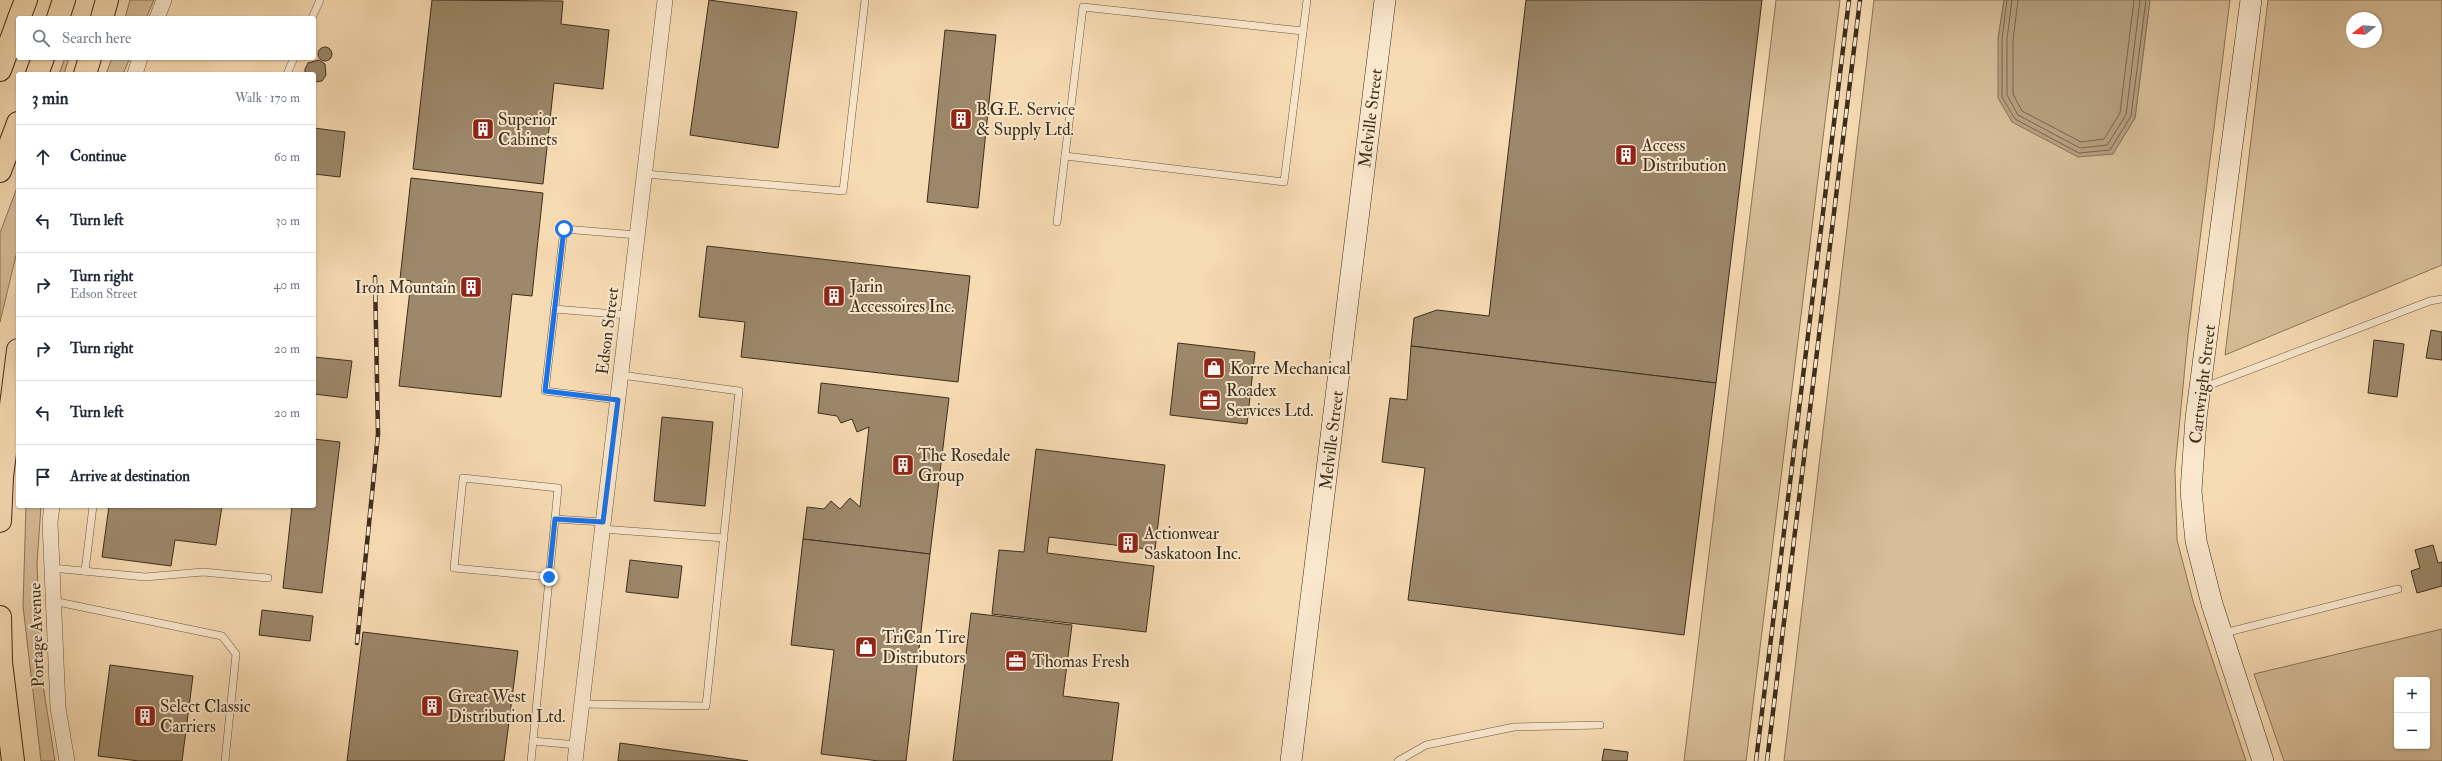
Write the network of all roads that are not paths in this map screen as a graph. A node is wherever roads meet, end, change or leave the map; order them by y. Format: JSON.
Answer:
{"nodes":[{"id":1,"x":26,"y":0,"type":"edge"},
{"id":2,"x":64,"y":0,"type":"edge"},
{"id":3,"x":107,"y":0,"type":"edge"},
{"id":4,"x":164,"y":0,"type":"edge"},
{"id":5,"x":320,"y":0,"type":"edge"},
{"id":6,"x":665,"y":0,"type":"edge"},
{"id":7,"x":865,"y":0,"type":"edge"},
{"id":8,"x":1307,"y":0,"type":"edge"},
{"id":9,"x":1385,"y":0,"type":"edge"},
{"id":10,"x":2251,"y":0,"type":"edge"},
{"id":11,"x":1082,"y":3,"type":"edge"},
{"id":12,"x":19,"y":16,"type":"edge"},
{"id":13,"x":59,"y":16,"type":"edge"},
{"id":14,"x":103,"y":16,"type":"edge"},
{"id":15,"x":158,"y":16,"type":"edge"},
{"id":16,"x":313,"y":16,"type":"edge"},
{"id":17,"x":16,"y":25,"type":"edge"},
{"id":18,"x":1303,"y":31,"type":"junction"},
{"id":19,"x":42,"y":60,"type":"edge"},
{"id":20,"x":89,"y":60,"type":"edge"},
{"id":21,"x":139,"y":60,"type":"edge"},
{"id":22,"x":293,"y":60,"type":"edge"},
{"id":23,"x":0,"y":70,"type":"edge"},
{"id":24,"x":38,"y":72,"type":"edge"},
{"id":25,"x":86,"y":72,"type":"edge"},
{"id":26,"x":135,"y":72,"type":"edge"},
{"id":27,"x":288,"y":72,"type":"edge"},
{"id":28,"x":16,"y":128,"type":"edge"},
{"id":29,"x":1065,"y":156,"type":"junction"},
{"id":30,"x":0,"y":171,"type":"edge"},
{"id":31,"x":645,"y":174,"type":"junction"},
{"id":32,"x":1057,"y":222,"type":"dead end"},
{"id":33,"x":637,"y":235,"type":"junction"},
{"id":34,"x":2442,"y":299,"type":"edge"},
{"id":35,"x":554,"y":309,"type":"junction"},
{"id":36,"x":628,"y":315,"type":"junction"},
{"id":37,"x":16,"y":366,"type":"edge"},
{"id":38,"x":621,"y":375,"type":"junction"},
{"id":39,"x":2200,"y":389,"type":"junction"},
{"id":40,"x":618,"y":400,"type":"junction"},
{"id":41,"x":52,"y":508,"type":"edge"},
{"id":42,"x":93,"y":508,"type":"edge"},
{"id":43,"x":555,"y":519,"type":"junction"},
{"id":44,"x":0,"y":521,"type":"edge"},
{"id":45,"x":603,"y":526,"type":"junction"},
{"id":46,"x":724,"y":538,"type":"junction"},
{"id":47,"x":52,"y":568,"type":"junction"},
{"id":48,"x":85,"y":571,"type":"junction"},
{"id":49,"x":549,"y":577,"type":"junction"},
{"id":50,"x":268,"y":578,"type":"dead end"},
{"id":51,"x":2398,"y":589,"type":"dead end"},
{"id":52,"x":53,"y":601,"type":"junction"},
{"id":53,"x":0,"y":616,"type":"edge"},
{"id":54,"x":2222,"y":633,"type":"junction"},
{"id":55,"x":582,"y":704,"type":"junction"},
{"id":56,"x":1600,"y":725,"type":"dead end"},
{"id":57,"x":533,"y":741,"type":"junction"},
{"id":58,"x":577,"y":745,"type":"junction"},
{"id":59,"x":13,"y":761,"type":"edge"},
{"id":60,"x":67,"y":761,"type":"edge"},
{"id":61,"x":225,"y":761,"type":"edge"},
{"id":62,"x":531,"y":761,"type":"edge"},
{"id":63,"x":575,"y":761,"type":"edge"},
{"id":64,"x":1291,"y":761,"type":"edge"},
{"id":65,"x":1398,"y":761,"type":"edge"},
{"id":66,"x":2263,"y":761,"type":"edge"}],
"edges":[{"from":1,"to":12,"type":"highway"},
{"from":2,"to":13,"type":"highway"},
{"from":3,"to":14,"type":"highway"},
{"from":4,"to":15,"type":"street"},
{"from":5,"to":16,"type":"lane"},
{"from":6,"to":31,"type":"street","name":"Edson Street"},
{"from":7,"to":31,"type":"lane"},
{"from":8,"to":18,"type":"lane"},
{"from":9,"to":64,"type":"street","name":"Melville Street"},
{"from":10,"to":39,"type":"street","name":"Cartwright Street"},
{"from":11,"to":18,"type":"lane"},
{"from":11,"to":29,"type":"lane"},
{"from":17,"to":23,"type":"highway"},
{"from":18,"to":29,"type":"lane"},
{"from":19,"to":24,"type":"highway"},
{"from":20,"to":25,"type":"highway"},
{"from":21,"to":26,"type":"street"},
{"from":22,"to":27,"type":"lane"},
{"from":28,"to":30,"type":"highway"},
{"from":29,"to":32,"type":"lane"},
{"from":31,"to":33,"type":"street","name":"Edson Street"},
{"from":33,"to":35,"type":"lane"},
{"from":33,"to":36,"type":"street","name":"Edson Street"},
{"from":34,"to":39,"type":"lane"},
{"from":35,"to":36,"type":"lane"},
{"from":35,"to":40,"type":"lane"},
{"from":36,"to":38,"type":"street","name":"Edson Street"},
{"from":37,"to":44,"type":"highway"},
{"from":38,"to":40,"type":"street","name":"Edson Street"},
{"from":38,"to":46,"type":"lane"},
{"from":39,"to":54,"type":"street","name":"Cartwright Street"},
{"from":40,"to":45,"type":"street","name":"Edson Street"},
{"from":41,"to":47,"type":"street","name":"Portage Avenue"},
{"from":42,"to":48,"type":"lane"},
{"from":43,"to":45,"type":"lane"},
{"from":43,"to":49,"type":"lane"},
{"from":43,"to":49,"type":"lane"},
{"from":45,"to":46,"type":"lane"},
{"from":45,"to":55,"type":"street","name":"Edson Street"},
{"from":46,"to":55,"type":"lane"},
{"from":47,"to":48,"type":"lane"},
{"from":47,"to":52,"type":"street","name":"Portage Avenue"},
{"from":48,"to":50,"type":"lane"},
{"from":49,"to":57,"type":"lane"},
{"from":51,"to":54,"type":"lane"},
{"from":52,"to":60,"type":"street","name":"Portage Avenue"},
{"from":52,"to":61,"type":"lane"},
{"from":53,"to":59,"type":"highway"},
{"from":54,"to":66,"type":"street","name":"Cartwright Street"},
{"from":55,"to":58,"type":"street","name":"Edson Street"},
{"from":56,"to":65,"type":"lane"},
{"from":57,"to":58,"type":"lane"},
{"from":57,"to":62,"type":"lane"},
{"from":58,"to":63,"type":"street","name":"Edson Street"}]}
